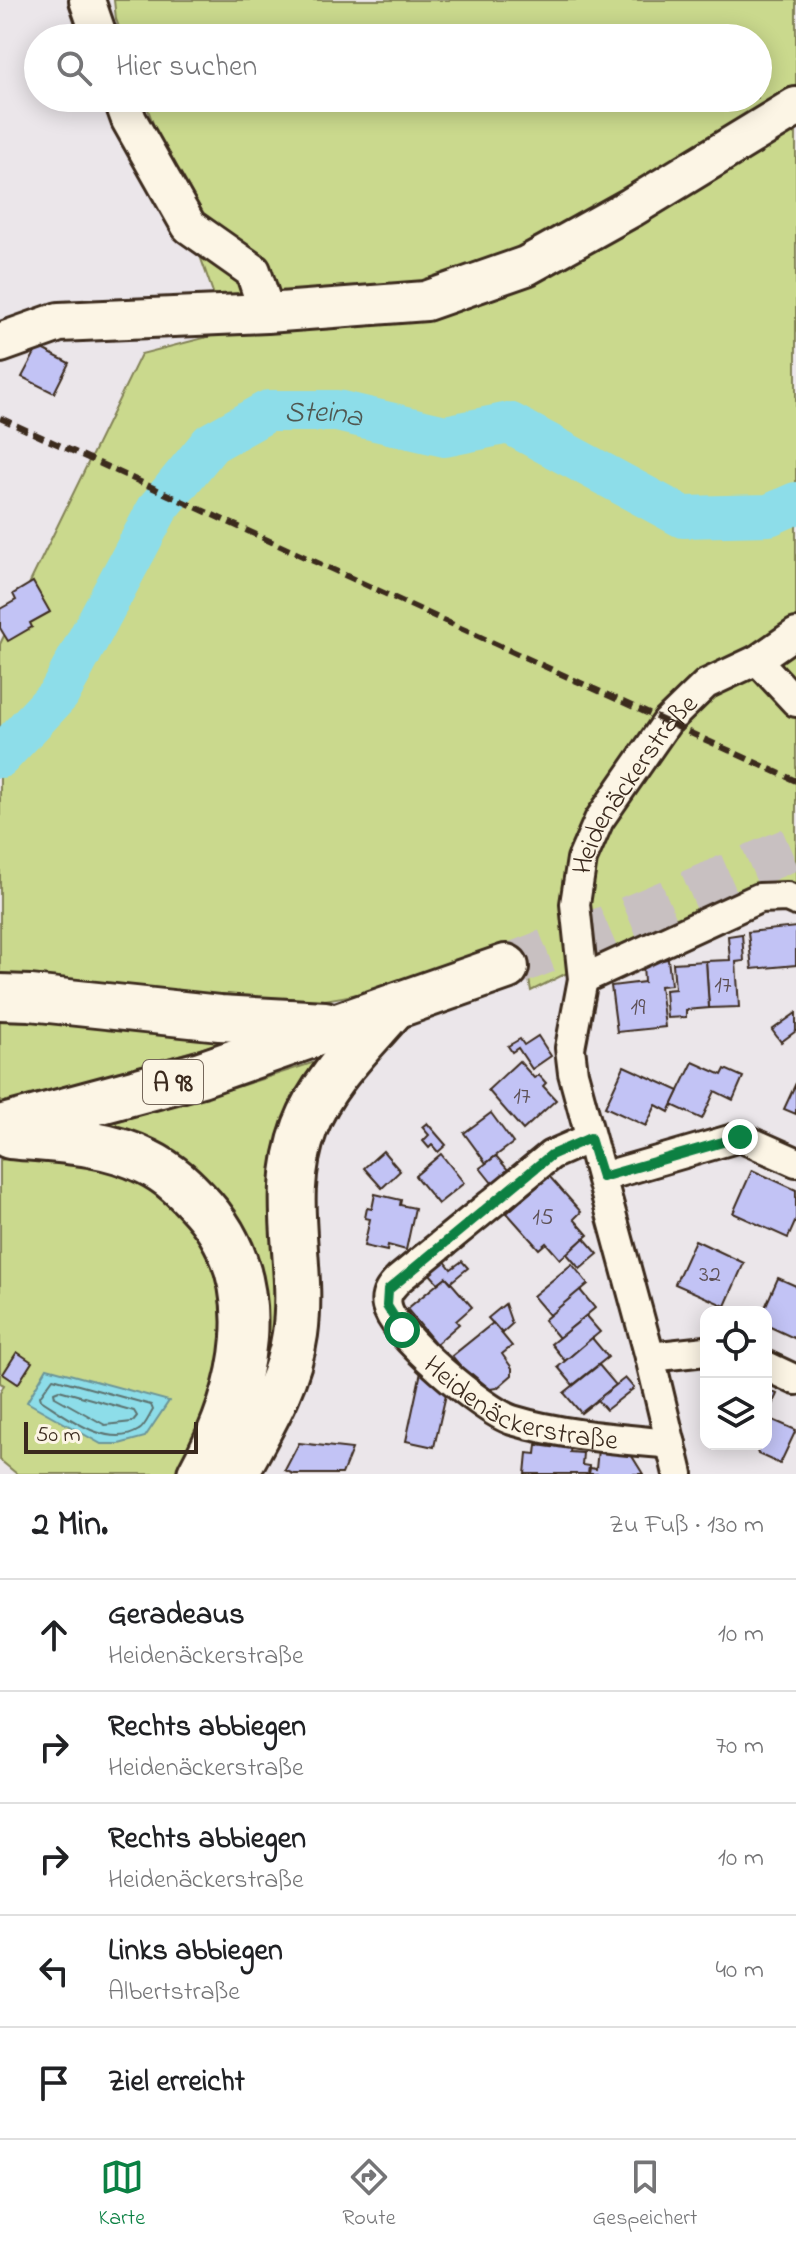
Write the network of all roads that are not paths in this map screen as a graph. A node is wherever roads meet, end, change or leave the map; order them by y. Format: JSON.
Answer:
{"nodes":[{"id":1,"x":87,"y":0,"type":"edge"},
{"id":2,"x":95,"y":24,"type":"edge"},
{"id":3,"x":796,"y":107,"type":"edge"},
{"id":4,"x":126,"y":112,"type":"edge"},
{"id":5,"x":267,"y":313,"type":"junction"},
{"id":6,"x":0,"y":343,"type":"edge"},
{"id":7,"x":796,"y":633,"type":"edge"},
{"id":8,"x":757,"y":660,"type":"junction"},
{"id":9,"x":796,"y":702,"type":"edge"},
{"id":10,"x":796,"y":901,"type":"edge"},
{"id":11,"x":506,"y":967,"type":"tunnel mouth"},
{"id":12,"x":583,"y":979,"type":"junction"},
{"id":13,"x":0,"y":997,"type":"edge"},
{"id":14,"x":394,"y":1007,"type":"junction"},
{"id":15,"x":343,"y":1025,"type":"junction"},
{"id":16,"x":0,"y":1128,"type":"edge"},
{"id":17,"x":0,"y":1135,"type":"edge"},
{"id":18,"x":590,"y":1138,"type":"junction"},
{"id":19,"x":796,"y":1162,"type":"edge"},
{"id":20,"x":602,"y":1177,"type":"junction"},
{"id":21,"x":700,"y":1352,"type":"edge"},
{"id":22,"x":650,"y":1357,"type":"junction"},
{"id":23,"x":772,"y":1369,"type":"edge"},
{"id":24,"x":796,"y":1380,"type":"edge"},
{"id":25,"x":671,"y":1444,"type":"junction"},
{"id":26,"x":200,"y":1474,"type":"edge"},
{"id":27,"x":235,"y":1474,"type":"edge"},
{"id":28,"x":678,"y":1474,"type":"edge"}],
"edges":[{"from":1,"to":2,"type":"street"},
{"from":3,"to":5,"type":"main road"},
{"from":4,"to":5,"type":"street"},
{"from":5,"to":6,"type":"main road"},
{"from":7,"to":8,"type":"street","name":"Heidenäckerstraße"},
{"from":8,"to":9,"type":"street"},
{"from":8,"to":12,"type":"street","name":"Heidenäckerstraße"},
{"from":10,"to":12,"type":"street"},
{"from":11,"to":14,"type":"highway","number":"A 98"},
{"from":12,"to":18,"type":"street","name":"Heidenäckerstraße"},
{"from":13,"to":15,"type":"highway"},
{"from":14,"to":15,"type":"highway","number":"A 98"},
{"from":14,"to":27,"type":"highway"},
{"from":15,"to":16,"type":"highway","number":"A 98"},
{"from":17,"to":26,"type":"highway"},
{"from":18,"to":20,"type":"street","name":"Heidenäckerstraße"},
{"from":18,"to":25,"type":"street","name":"Heidenäckerstraße"},
{"from":19,"to":20,"type":"street"},
{"from":20,"to":22,"type":"street","name":"Heidenäckerstraße"},
{"from":21,"to":22,"type":"street"},
{"from":22,"to":25,"type":"street","name":"Heidenäckerstraße"},
{"from":23,"to":24,"type":"street"},
{"from":25,"to":28,"type":"street","name":"Heidenäckerstraße"}]}
